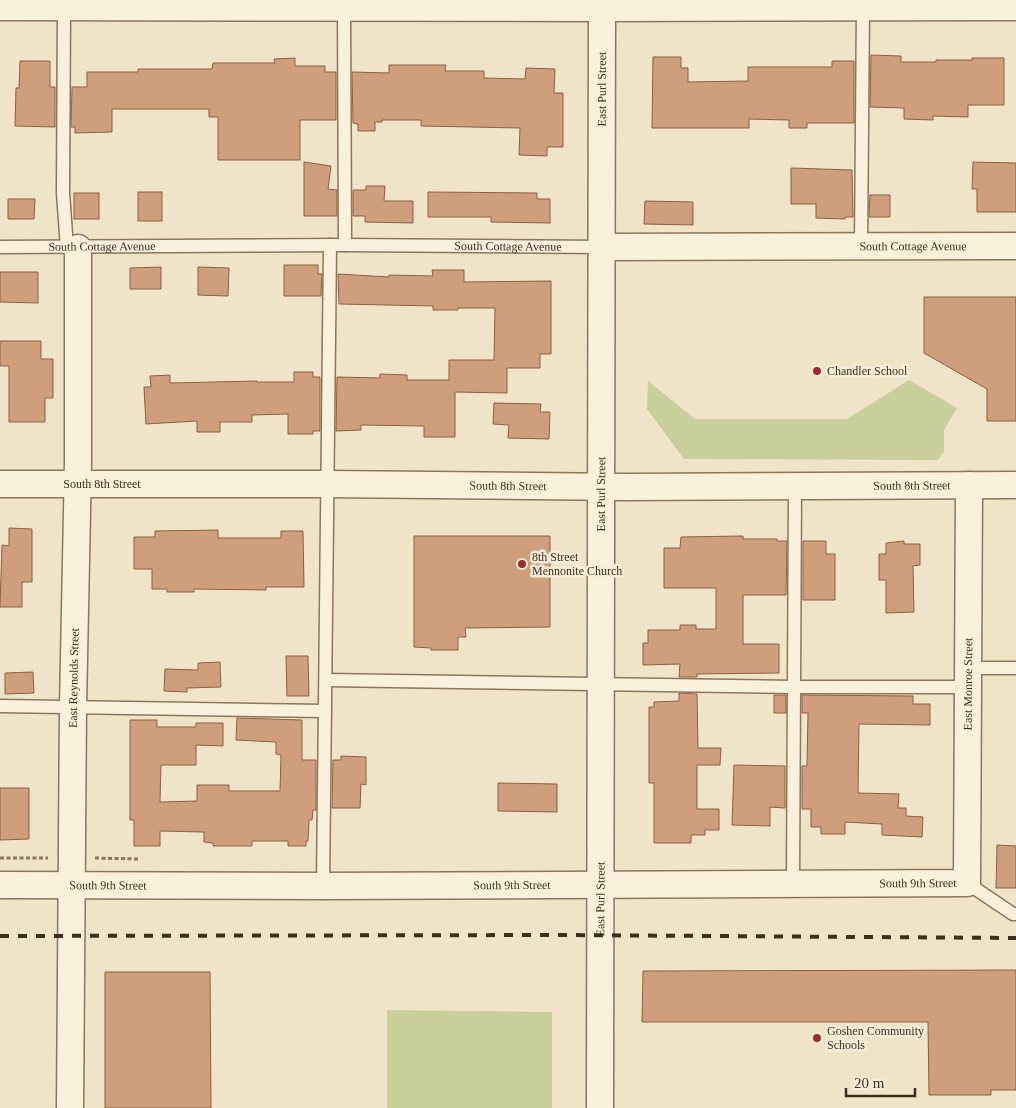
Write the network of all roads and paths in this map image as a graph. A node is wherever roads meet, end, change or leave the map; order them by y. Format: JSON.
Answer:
{"nodes":[{"id":1,"x":64,"y":4,"type":"edge"},
{"id":2,"x":344,"y":4,"type":"edge"},
{"id":3,"x":602,"y":4,"type":"edge"},
{"id":4,"x":862,"y":4,"type":"edge"},
{"id":5,"x":0,"y":7,"type":"edge"},
{"id":6,"x":1016,"y":7,"type":"edge"},
{"id":7,"x":330,"y":245,"type":"junction"},
{"id":8,"x":345,"y":245,"type":"junction"},
{"id":9,"x":861,"y":246,"type":"junction"},
{"id":10,"x":1016,"y":246,"type":"edge"},
{"id":11,"x":0,"y":247,"type":"edge"},
{"id":12,"x":602,"y":247,"type":"junction"},
{"id":13,"x":72,"y":248,"type":"junction"},
{"id":14,"x":0,"y":484,"type":"edge"},
{"id":15,"x":327,"y":484,"type":"junction"},
{"id":16,"x":78,"y":485,"type":"junction"},
{"id":17,"x":969,"y":485,"type":"junction"},
{"id":18,"x":795,"y":486,"type":"junction"},
{"id":19,"x":1016,"y":486,"type":"edge"},
{"id":20,"x":601,"y":487,"type":"junction"},
{"id":21,"x":1016,"y":668,"type":"edge"},
{"id":22,"x":969,"y":677,"type":"junction"},
{"id":23,"x":326,"y":680,"type":"junction"},
{"id":24,"x":600,"y":684,"type":"junction"},
{"id":25,"x":794,"y":687,"type":"junction"},
{"id":26,"x":0,"y":706,"type":"edge"},
{"id":27,"x":73,"y":707,"type":"junction"},
{"id":28,"x":325,"y":712,"type":"junction"},
{"id":29,"x":967,"y":882,"type":"junction"},
{"id":30,"x":600,"y":884,"type":"junction"},
{"id":31,"x":793,"y":884,"type":"junction"},
{"id":32,"x":0,"y":885,"type":"edge"},
{"id":33,"x":71,"y":885,"type":"junction"},
{"id":34,"x":323,"y":886,"type":"junction"},
{"id":35,"x":1016,"y":914,"type":"edge"},
{"id":36,"x":70,"y":1108,"type":"edge"},
{"id":37,"x":600,"y":1108,"type":"edge"}],
"edges":[{"from":1,"to":2,"type":"street"},
{"from":1,"to":5,"type":"street"},
{"from":1,"to":13,"type":"lane"},
{"from":2,"to":3,"type":"street"},
{"from":2,"to":8,"type":"lane"},
{"from":3,"to":4,"type":"street"},
{"from":3,"to":12,"type":"street","name":"East Purl Street"},
{"from":4,"to":6,"type":"street"},
{"from":4,"to":9,"type":"lane"},
{"from":7,"to":8,"type":"lane","name":"South Cottage Avenue"},
{"from":7,"to":13,"type":"lane","name":"South Cottage Avenue"},
{"from":7,"to":15,"type":"lane"},
{"from":8,"to":12,"type":"lane","name":"South Cottage Avenue"},
{"from":9,"to":10,"type":"street","name":"South Cottage Avenue"},
{"from":9,"to":12,"type":"street","name":"South Cottage Avenue"},
{"from":11,"to":13,"type":"lane","name":"South Cottage Avenue"},
{"from":12,"to":20,"type":"street","name":"East Purl Street"},
{"from":13,"to":16,"type":"street","name":"East Reynolds Street"},
{"from":14,"to":16,"type":"street","name":"South 8th Street"},
{"from":15,"to":16,"type":"street","name":"South 8th Street"},
{"from":15,"to":20,"type":"street","name":"South 8th Street"},
{"from":15,"to":23,"type":"lane"},
{"from":16,"to":27,"type":"street","name":"East Reynolds Street"},
{"from":17,"to":18,"type":"street","name":"South 8th Street"},
{"from":17,"to":19,"type":"street","name":"South 8th Street"},
{"from":17,"to":22,"type":"street","name":"East Monroe Street"},
{"from":18,"to":20,"type":"street","name":"South 8th Street"},
{"from":18,"to":25,"type":"lane"},
{"from":20,"to":24,"type":"street","name":"East Purl Street"},
{"from":21,"to":22,"type":"lane"},
{"from":22,"to":25,"type":"lane"},
{"from":22,"to":29,"type":"street","name":"East Monroe Street"},
{"from":23,"to":24,"type":"lane"},
{"from":23,"to":28,"type":"lane"},
{"from":24,"to":25,"type":"lane"},
{"from":24,"to":30,"type":"street","name":"East Purl Street"},
{"from":25,"to":31,"type":"lane"},
{"from":26,"to":27,"type":"lane"},
{"from":27,"to":28,"type":"lane"},
{"from":27,"to":33,"type":"street","name":"East Reynolds Street"},
{"from":28,"to":34,"type":"lane"},
{"from":29,"to":31,"type":"street","name":"South 9th Street"},
{"from":29,"to":35,"type":"lane","name":"South 9th Street"},
{"from":30,"to":31,"type":"street","name":"South 9th Street"},
{"from":30,"to":34,"type":"street","name":"South 9th Street"},
{"from":30,"to":37,"type":"street","name":"East Purl Street"},
{"from":32,"to":33,"type":"street","name":"South 9th Street"},
{"from":33,"to":34,"type":"street","name":"South 9th Street"},
{"from":33,"to":36,"type":"street","name":"East Reynolds Street"}]}
